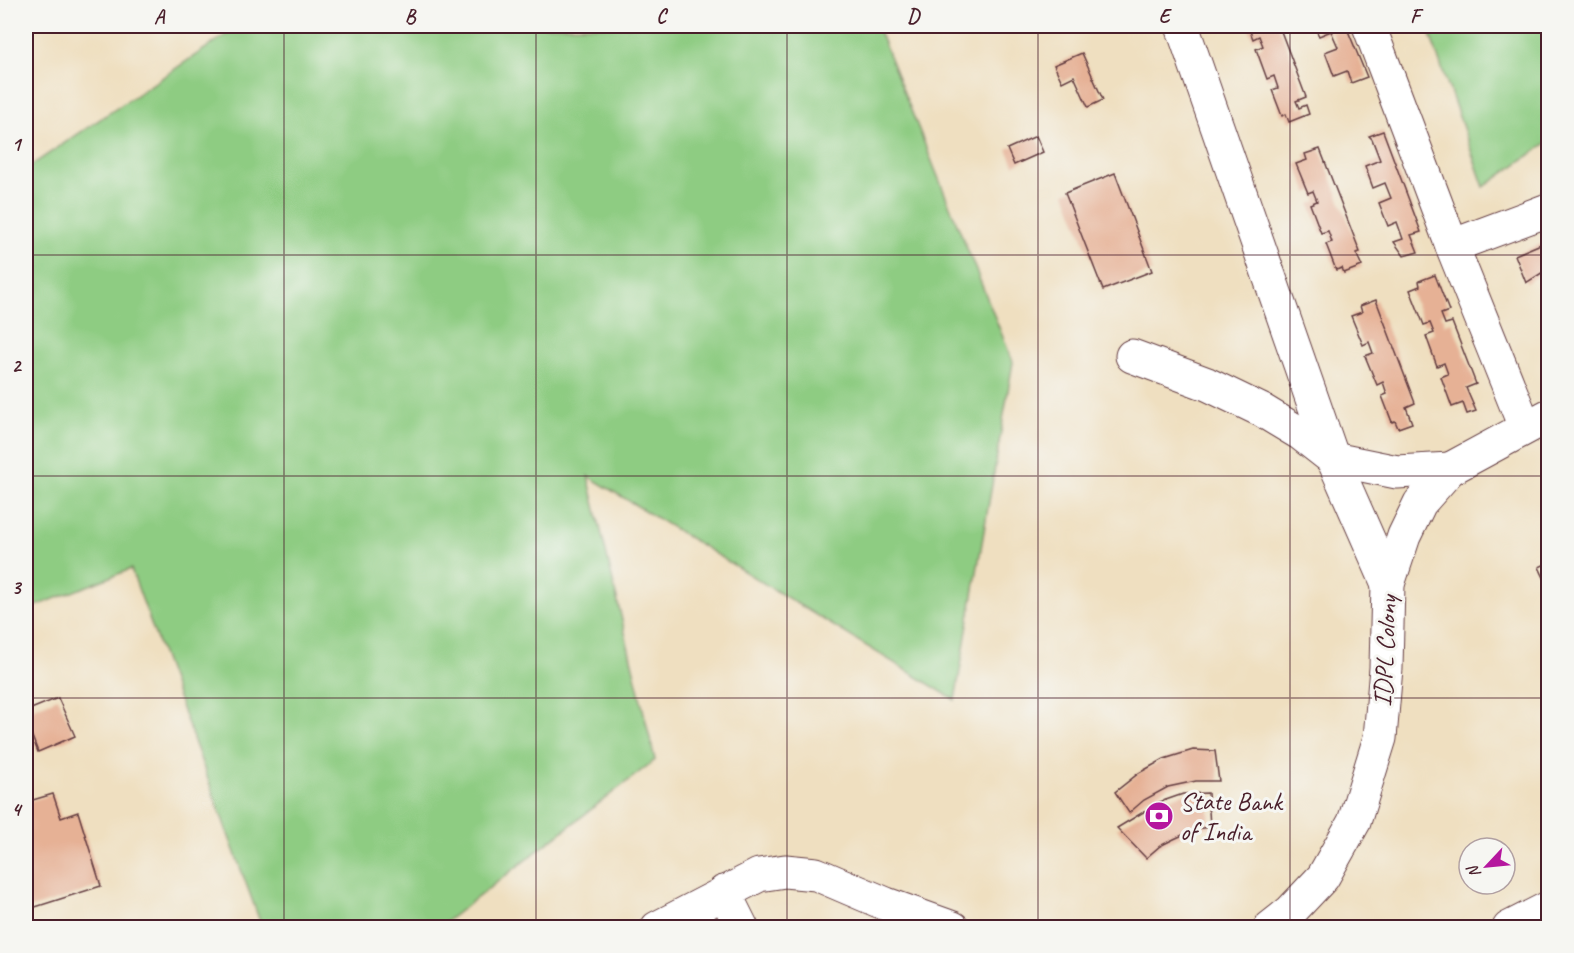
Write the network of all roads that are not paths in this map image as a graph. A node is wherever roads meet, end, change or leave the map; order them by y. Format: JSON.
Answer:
{"nodes":[{"id":1,"x":1182,"y":26,"type":"edge"},
{"id":2,"x":1370,"y":26,"type":"edge"},
{"id":3,"x":1548,"y":210,"type":"edge"},
{"id":4,"x":1452,"y":246,"type":"junction"},
{"id":5,"x":1132,"y":356,"type":"dead end"},
{"id":6,"x":1537,"y":422,"type":"edge"},
{"id":7,"x":1333,"y":459,"type":"junction"},
{"id":8,"x":1450,"y":469,"type":"junction"},
{"id":9,"x":1388,"y":584,"type":"junction"},
{"id":10,"x":724,"y":892,"type":"junction"},
{"id":11,"x":1548,"y":908,"type":"edge"},
{"id":12,"x":657,"y":927,"type":"edge"},
{"id":13,"x":742,"y":927,"type":"edge"},
{"id":14,"x":953,"y":927,"type":"edge"},
{"id":15,"x":1270,"y":927,"type":"edge"},
{"id":16,"x":1509,"y":927,"type":"edge"}],
"edges":[{"from":1,"to":7,"type":"lane"},
{"from":2,"to":4,"type":"lane"},
{"from":3,"to":4,"type":"lane"},
{"from":4,"to":6,"type":"lane"},
{"from":5,"to":7,"type":"lane"},
{"from":6,"to":8,"type":"lane","name":"IDPL Colony"},
{"from":7,"to":8,"type":"lane"},
{"from":7,"to":9,"type":"lane"},
{"from":8,"to":9,"type":"lane","name":"IDPL Colony"},
{"from":9,"to":15,"type":"lane","name":"IDPL Colony"},
{"from":10,"to":12,"type":"lane"},
{"from":10,"to":13,"type":"lane"},
{"from":10,"to":14,"type":"lane"},
{"from":11,"to":16,"type":"lane"}]}
